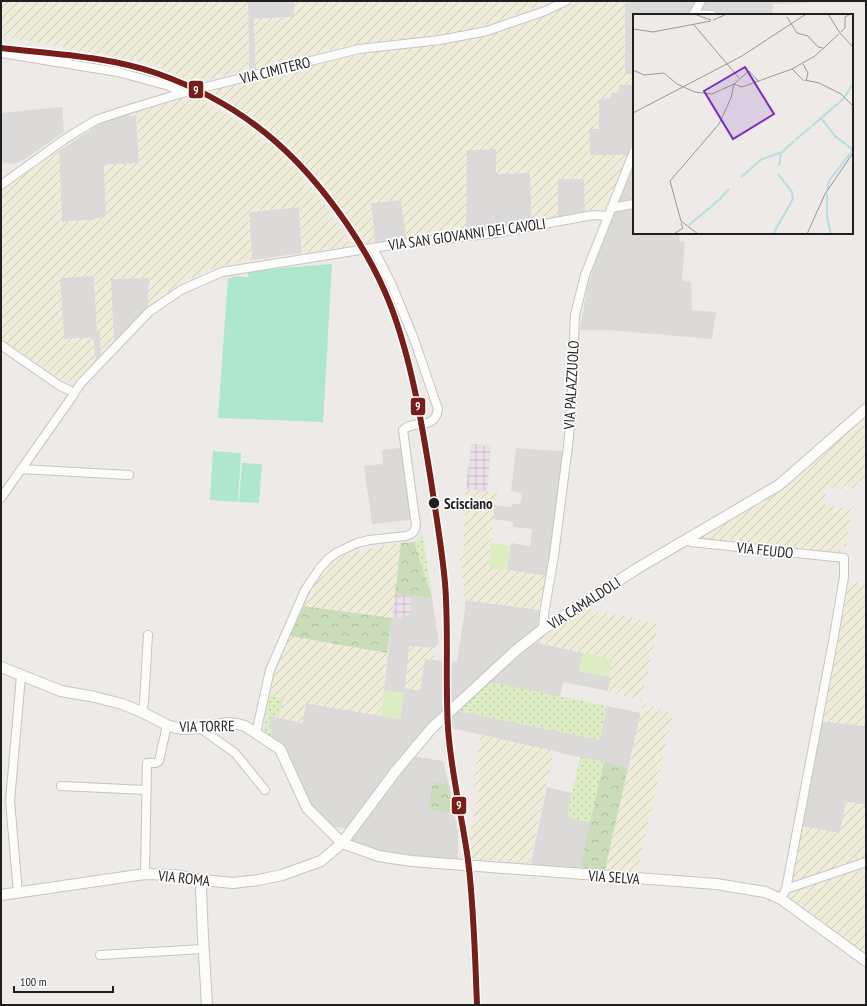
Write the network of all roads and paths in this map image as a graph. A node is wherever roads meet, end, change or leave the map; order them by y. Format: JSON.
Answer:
{"nodes":[{"id":1,"x":566,"y":1,"type":"edge"},
{"id":2,"x":701,"y":1,"type":"edge"},
{"id":3,"x":694,"y":14,"type":"edge"},
{"id":4,"x":1,"y":53,"type":"edge"},
{"id":5,"x":182,"y":93,"type":"junction"},
{"id":6,"x":633,"y":153,"type":"edge"},
{"id":7,"x":1,"y":184,"type":"edge"},
{"id":8,"x":633,"y":204,"type":"edge"},
{"id":9,"x":611,"y":208,"type":"junction"},
{"id":10,"x":607,"y":216,"type":"junction"},
{"id":11,"x":373,"y":248,"type":"junction"},
{"id":12,"x":1,"y":345,"type":"edge"},
{"id":13,"x":69,"y":393,"type":"junction"},
{"id":14,"x":866,"y":409,"type":"edge"},
{"id":15,"x":22,"y":469,"type":"junction"},
{"id":16,"x":129,"y":475,"type":"dead end"},
{"id":17,"x":10,"y":484,"type":"junction"},
{"id":18,"x":1,"y":485,"type":"edge"},
{"id":19,"x":1,"y":498,"type":"edge"},
{"id":20,"x":688,"y":539,"type":"junction"},
{"id":21,"x":543,"y":629,"type":"junction"},
{"id":22,"x":148,"y":635,"type":"dead end"},
{"id":23,"x":1,"y":667,"type":"edge"},
{"id":24,"x":21,"y":676,"type":"junction"},
{"id":25,"x":142,"y":712,"type":"junction"},
{"id":26,"x":167,"y":725,"type":"junction"},
{"id":27,"x":200,"y":728,"type":"junction"},
{"id":28,"x":256,"y":733,"type":"junction"},
{"id":29,"x":61,"y":786,"type":"dead end"},
{"id":30,"x":146,"y":790,"type":"junction"},
{"id":31,"x":265,"y":790,"type":"dead end"},
{"id":32,"x":342,"y":843,"type":"junction"},
{"id":33,"x":866,"y":862,"type":"edge"},
{"id":34,"x":145,"y":874,"type":"junction"},
{"id":35,"x":202,"y":880,"type":"junction"},
{"id":36,"x":786,"y":889,"type":"junction"},
{"id":37,"x":18,"y":893,"type":"junction"},
{"id":38,"x":1,"y":895,"type":"edge"},
{"id":39,"x":780,"y":899,"type":"junction"},
{"id":40,"x":203,"y":949,"type":"junction"},
{"id":41,"x":100,"y":955,"type":"dead end"},
{"id":42,"x":866,"y":961,"type":"edge"},
{"id":43,"x":207,"y":1005,"type":"edge"}],
"edges":[{"from":1,"to":5,"type":"street","name":"VIA CIMITERO"},
{"from":2,"to":3,"type":"street"},
{"from":4,"to":5,"type":"street"},
{"from":5,"to":7,"type":"street","name":"VIA CIMITERO"},
{"from":6,"to":9,"type":"street","name":"VIA PALAZZUOLO"},
{"from":8,"to":9,"type":"street"},
{"from":9,"to":10,"type":"street","name":"VIA PALAZZUOLO"},
{"from":10,"to":11,"type":"street","name":"VIA SAN GIOVANNI DEI CAVOLI"},
{"from":10,"to":21,"type":"street","name":"VIA PALAZZUOLO"},
{"from":11,"to":13,"type":"street","name":"VIA SAN GIOVANNI DEI CAVOLI"},
{"from":11,"to":28,"type":"street"},
{"from":12,"to":13,"type":"street"},
{"from":13,"to":15,"type":"street","name":"VIA SAN GIOVANNI DEI CAVOLI"},
{"from":14,"to":20,"type":"street","name":"VIA CAMALDOLI"},
{"from":15,"to":16,"type":"street"},
{"from":15,"to":17,"type":"street","name":"VIA SAN GIOVANNI DEI CAVOLI"},
{"from":17,"to":18,"type":"street"},
{"from":17,"to":19,"type":"street","name":"VIA SAN GIOVANNI DEI CAVOLI"},
{"from":20,"to":21,"type":"street","name":"VIA CAMALDOLI"},
{"from":20,"to":36,"type":"street","name":"VIA FEUDO"},
{"from":21,"to":32,"type":"street","name":"VIA CAMALDOLI"},
{"from":22,"to":25,"type":"street"},
{"from":23,"to":24,"type":"street","name":"VIA TORRE"},
{"from":24,"to":25,"type":"street","name":"VIA TORRE"},
{"from":24,"to":37,"type":"street"},
{"from":25,"to":26,"type":"street","name":"VIA TORRE"},
{"from":26,"to":27,"type":"street","name":"VIA TORRE"},
{"from":26,"to":30,"type":"street"},
{"from":27,"to":28,"type":"street","name":"VIA TORRE"},
{"from":27,"to":31,"type":"street"},
{"from":28,"to":32,"type":"street","name":"VIA TORRE"},
{"from":29,"to":30,"type":"street"},
{"from":30,"to":34,"type":"street"},
{"from":32,"to":35,"type":"street","name":"VIA ROMA"},
{"from":32,"to":39,"type":"street","name":"VIA SELVA"},
{"from":33,"to":36,"type":"street"},
{"from":34,"to":35,"type":"street","name":"VIA ROMA"},
{"from":34,"to":37,"type":"street","name":"VIA ROMA"},
{"from":35,"to":40,"type":"street"},
{"from":36,"to":39,"type":"street"},
{"from":37,"to":38,"type":"street","name":"VIA ROMA"},
{"from":39,"to":42,"type":"street","name":"VIA SELVA"},
{"from":40,"to":41,"type":"street"},
{"from":40,"to":43,"type":"street"}]}
